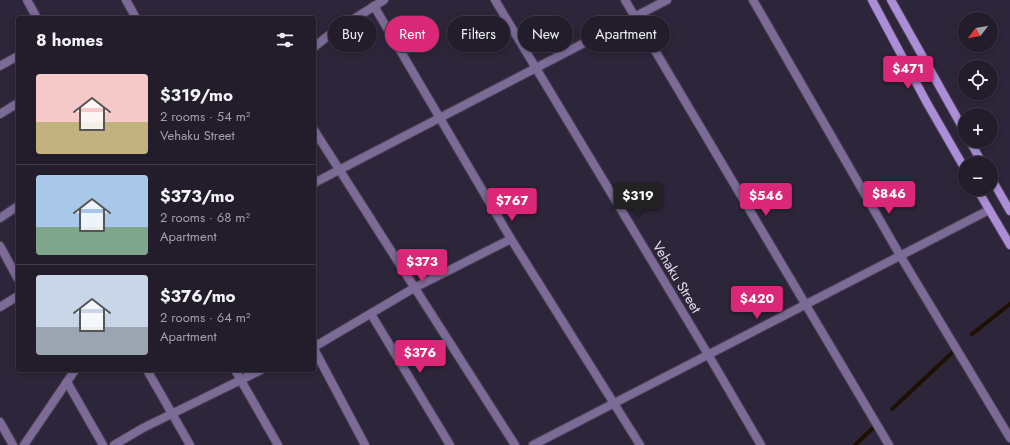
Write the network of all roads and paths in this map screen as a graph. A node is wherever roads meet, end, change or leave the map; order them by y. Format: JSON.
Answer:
{"nodes":[{"id":1,"x":27,"y":0,"type":"edge"},
{"id":2,"x":126,"y":0,"type":"edge"},
{"id":3,"x":384,"y":0,"type":"edge"},
{"id":4,"x":495,"y":0,"type":"edge"},
{"id":5,"x":626,"y":0,"type":"edge"},
{"id":6,"x":667,"y":0,"type":"edge"},
{"id":7,"x":753,"y":0,"type":"edge"},
{"id":8,"x":872,"y":0,"type":"edge"},
{"id":9,"x":891,"y":0,"type":"edge"},
{"id":10,"x":374,"y":6,"type":"junction"},
{"id":11,"x":37,"y":16,"type":"edge"},
{"id":12,"x":135,"y":16,"type":"edge"},
{"id":13,"x":635,"y":16,"type":"edge"},
{"id":14,"x":638,"y":16,"type":"edge"},
{"id":15,"x":316,"y":45,"type":"edge"},
{"id":16,"x":581,"y":45,"type":"edge"},
{"id":17,"x":657,"y":52,"type":"edge"},
{"id":18,"x":16,"y":57,"type":"edge"},
{"id":19,"x":0,"y":66,"type":"edge"},
{"id":20,"x":537,"y":68,"type":"junction"},
{"id":21,"x":16,"y":104,"type":"edge"},
{"id":22,"x":0,"y":114,"type":"edge"},
{"id":23,"x":438,"y":118,"type":"junction"},
{"id":24,"x":958,"y":120,"type":"edge"},
{"id":25,"x":316,"y":133,"type":"edge"},
{"id":26,"x":958,"y":157,"type":"edge"},
{"id":27,"x":339,"y":169,"type":"junction"},
{"id":28,"x":316,"y":182,"type":"edge"},
{"id":29,"x":998,"y":190,"type":"edge"},
{"id":30,"x":981,"y":196,"type":"edge"},
{"id":31,"x":16,"y":207,"type":"edge"},
{"id":32,"x":989,"y":210,"type":"junction"},
{"id":33,"x":1010,"y":211,"type":"edge"},
{"id":34,"x":0,"y":218,"type":"edge"},
{"id":35,"x":511,"y":239,"type":"junction"},
{"id":36,"x":1010,"y":245,"type":"edge"},
{"id":37,"x":0,"y":246,"type":"edge"},
{"id":38,"x":901,"y":257,"type":"junction"},
{"id":39,"x":16,"y":275,"type":"edge"},
{"id":40,"x":414,"y":288,"type":"junction"},
{"id":41,"x":16,"y":297,"type":"edge"},
{"id":42,"x":807,"y":305,"type":"junction"},
{"id":43,"x":0,"y":307,"type":"edge"},
{"id":44,"x":371,"y":314,"type":"junction"},
{"id":45,"x":316,"y":347,"type":"edge"},
{"id":46,"x":316,"y":352,"type":"edge"},
{"id":47,"x":709,"y":356,"type":"junction"},
{"id":48,"x":74,"y":372,"type":"edge"},
{"id":49,"x":148,"y":372,"type":"edge"},
{"id":50,"x":237,"y":372,"type":"edge"},
{"id":51,"x":257,"y":372,"type":"edge"},
{"id":52,"x":241,"y":380,"type":"junction"},
{"id":53,"x":67,"y":382,"type":"junction"},
{"id":54,"x":614,"y":404,"type":"junction"},
{"id":55,"x":173,"y":415,"type":"junction"},
{"id":56,"x":0,"y":422,"type":"edge"},
{"id":57,"x":1010,"y":438,"type":"edge"},
{"id":58,"x":13,"y":445,"type":"edge"},
{"id":59,"x":24,"y":445,"type":"edge"},
{"id":60,"x":103,"y":445,"type":"edge"},
{"id":61,"x":114,"y":445,"type":"edge"},
{"id":62,"x":190,"y":445,"type":"edge"},
{"id":63,"x":278,"y":445,"type":"edge"},
{"id":64,"x":365,"y":445,"type":"edge"},
{"id":65,"x":450,"y":445,"type":"edge"},
{"id":66,"x":515,"y":445,"type":"edge"},
{"id":67,"x":533,"y":445,"type":"edge"},
{"id":68,"x":640,"y":445,"type":"edge"},
{"id":69,"x":761,"y":445,"type":"edge"},
{"id":70,"x":889,"y":445,"type":"edge"}],
"edges":[{"from":1,"to":11,"type":"street"},
{"from":2,"to":12,"type":"street"},
{"from":3,"to":10,"type":"street"},
{"from":4,"to":20,"type":"street","name":"Vehaku Street"},
{"from":5,"to":13,"type":"street"},
{"from":6,"to":14,"type":"street"},
{"from":7,"to":38,"type":"street"},
{"from":8,"to":26,"type":"main road"},
{"from":9,"to":24,"type":"main road"},
{"from":10,"to":15,"type":"street"},
{"from":10,"to":23,"type":"street"},
{"from":16,"to":20,"type":"street"},
{"from":17,"to":42,"type":"street"},
{"from":18,"to":19,"type":"street"},
{"from":20,"to":23,"type":"street"},
{"from":20,"to":47,"type":"street","name":"Vehaku Street"},
{"from":21,"to":22,"type":"street"},
{"from":23,"to":27,"type":"street"},
{"from":23,"to":35,"type":"street"},
{"from":25,"to":27,"type":"street"},
{"from":27,"to":28,"type":"street"},
{"from":27,"to":40,"type":"street"},
{"from":29,"to":33,"type":"main road"},
{"from":30,"to":32,"type":"main road"},
{"from":31,"to":34,"type":"street"},
{"from":32,"to":36,"type":"main road"},
{"from":32,"to":38,"type":"street"},
{"from":35,"to":40,"type":"street"},
{"from":35,"to":54,"type":"street"},
{"from":37,"to":39,"type":"street"},
{"from":38,"to":42,"type":"street"},
{"from":38,"to":57,"type":"street"},
{"from":40,"to":44,"type":"street"},
{"from":40,"to":66,"type":"street"},
{"from":41,"to":43,"type":"street"},
{"from":42,"to":47,"type":"street"},
{"from":42,"to":70,"type":"street"},
{"from":44,"to":45,"type":"street"},
{"from":44,"to":65,"type":"street"},
{"from":46,"to":64,"type":"street"},
{"from":47,"to":54,"type":"street"},
{"from":47,"to":69,"type":"street","name":"Vehaku Street"},
{"from":48,"to":53,"type":"street"},
{"from":49,"to":55,"type":"street"},
{"from":50,"to":52,"type":"street"},
{"from":51,"to":52,"type":"street"},
{"from":52,"to":55,"type":"street"},
{"from":52,"to":63,"type":"street"},
{"from":53,"to":59,"type":"street"},
{"from":53,"to":60,"type":"street"},
{"from":54,"to":67,"type":"street"},
{"from":54,"to":68,"type":"street"},
{"from":55,"to":61,"type":"street"},
{"from":55,"to":62,"type":"street"},
{"from":56,"to":58,"type":"street"}]}
